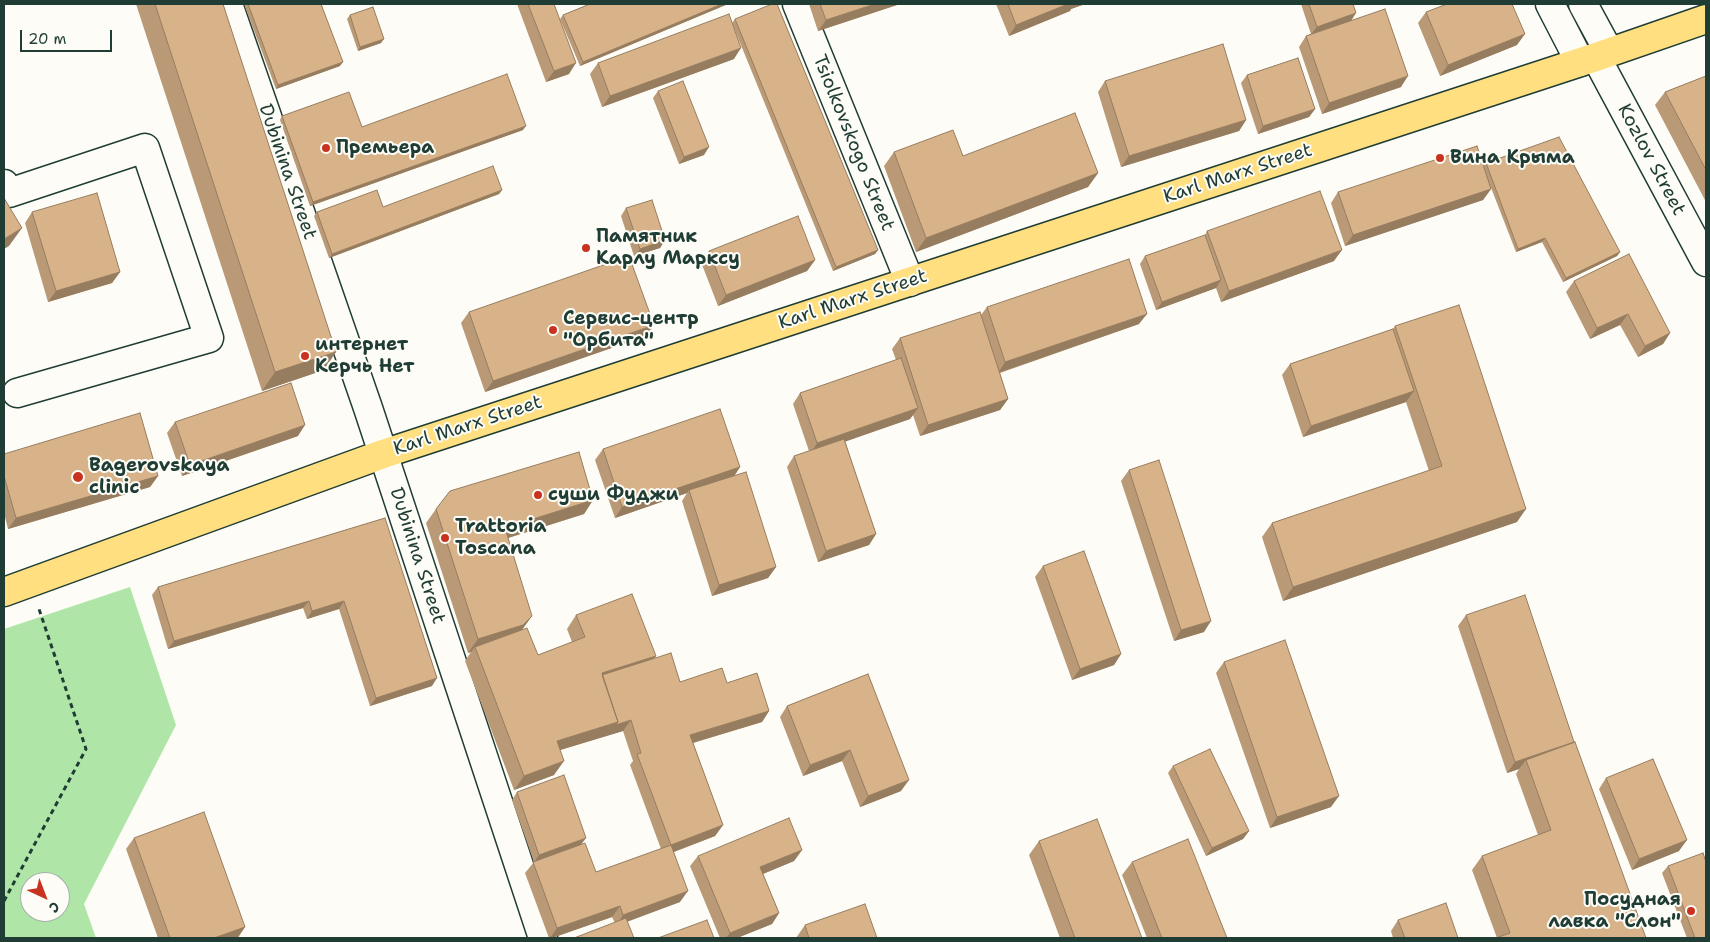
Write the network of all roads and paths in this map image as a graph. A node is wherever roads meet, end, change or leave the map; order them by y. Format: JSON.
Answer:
{"nodes":[{"id":1,"x":228,"y":4,"type":"edge"},
{"id":2,"x":797,"y":4,"type":"edge"},
{"id":3,"x":1550,"y":4,"type":"edge"},
{"id":4,"x":1583,"y":4,"type":"edge"},
{"id":5,"x":1706,"y":19,"type":"edge"},
{"id":6,"x":1595,"y":57,"type":"junction"},
{"id":7,"x":4,"y":184,"type":"edge"},
{"id":8,"x":1706,"y":262,"type":"edge"},
{"id":9,"x":910,"y":282,"type":"junction"},
{"id":10,"x":17,"y":393,"type":"dead end"},
{"id":11,"x":383,"y":454,"type":"junction"},
{"id":12,"x":30,"y":583,"type":"junction"},
{"id":13,"x":4,"y":592,"type":"edge"},
{"id":14,"x":4,"y":901,"type":"edge"},
{"id":15,"x":543,"y":938,"type":"edge"}],
"edges":[{"from":1,"to":11,"type":"street","name":"Dubinina Street"},
{"from":2,"to":9,"type":"street","name":"Tsiolkovskogo Street"},
{"from":3,"to":6,"type":"street","name":"Kozlov Street"},
{"from":4,"to":6,"type":"street","name":"Kozlov Street"},
{"from":5,"to":6,"type":"main road","name":"Karl Marx Street"},
{"from":6,"to":8,"type":"street","name":"Kozlov Street"},
{"from":6,"to":9,"type":"main road","name":"Karl Marx Street"},
{"from":7,"to":10,"type":"street"},
{"from":9,"to":11,"type":"main road","name":"Karl Marx Street"},
{"from":11,"to":12,"type":"main road","name":"Karl Marx Street"},
{"from":11,"to":15,"type":"street","name":"Dubinina Street"},
{"from":12,"to":13,"type":"main road","name":"Karl Marx Street"},
{"from":12,"to":14,"type":"path"}]}
